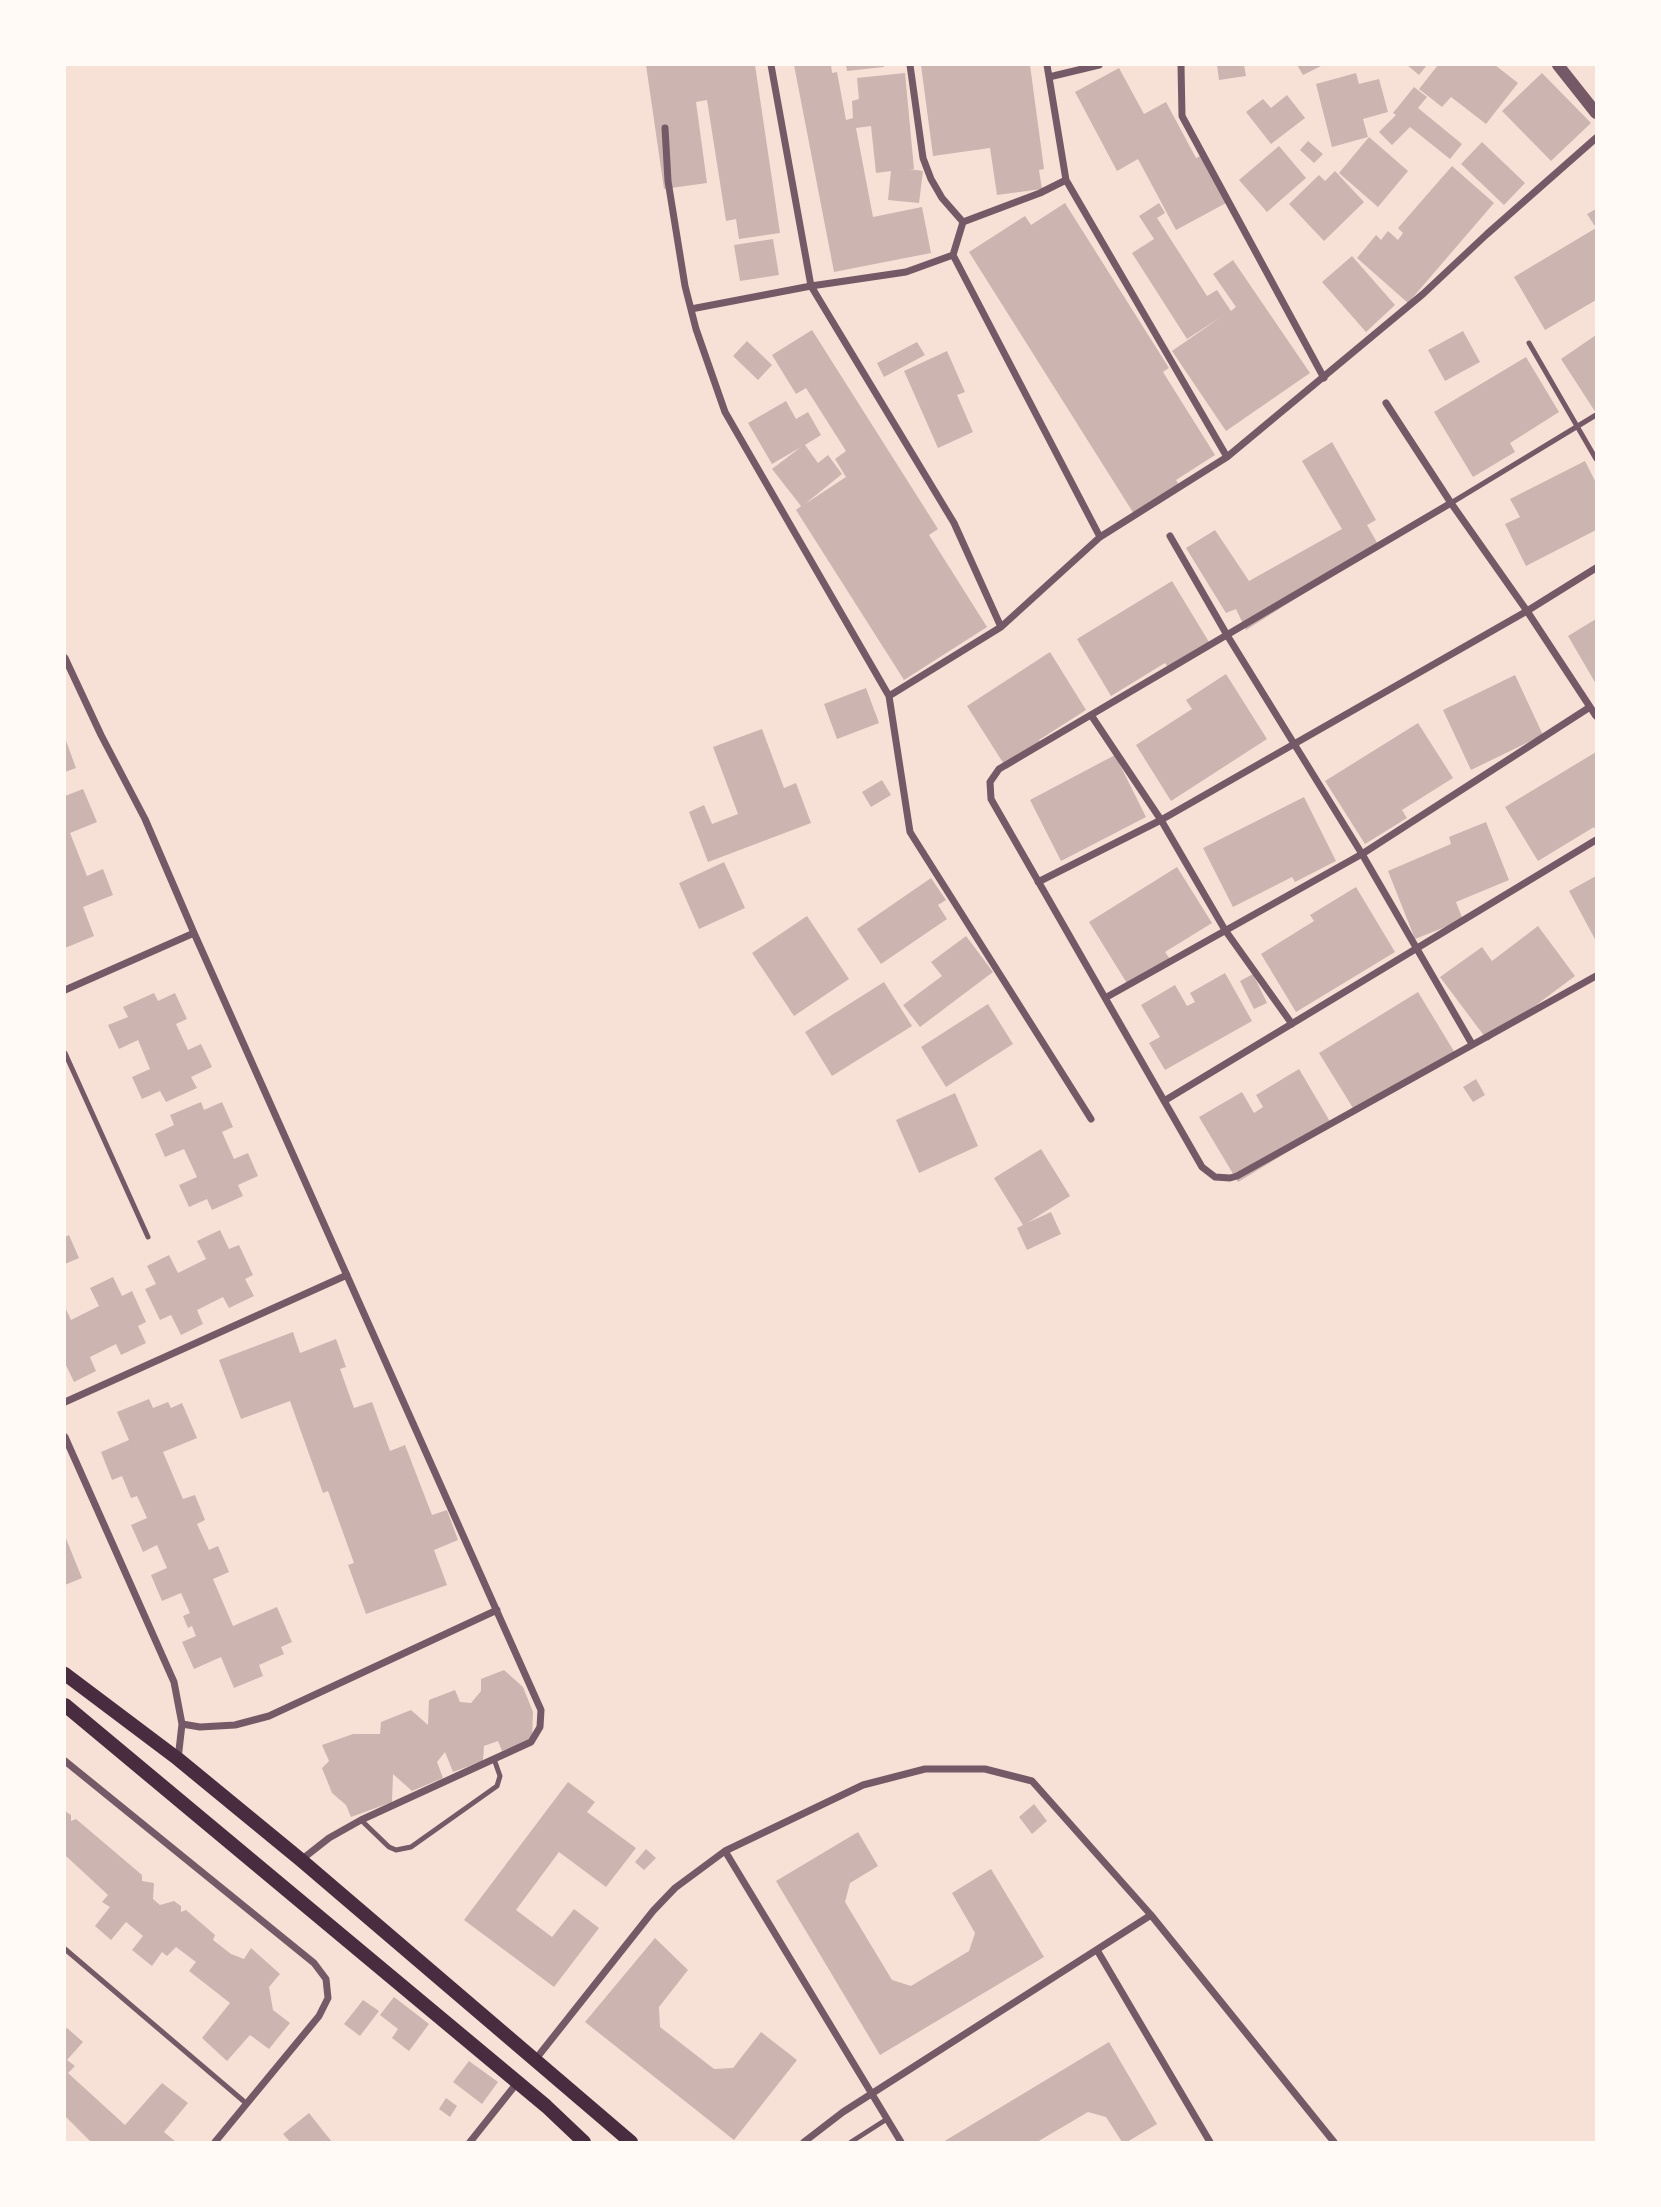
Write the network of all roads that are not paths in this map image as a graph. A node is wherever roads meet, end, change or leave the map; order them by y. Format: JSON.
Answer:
{"nodes":[{"id":1,"x":771,"y":65,"type":"edge"},
{"id":2,"x":910,"y":65,"type":"edge"},
{"id":3,"x":1047,"y":65,"type":"edge"},
{"id":4,"x":1099,"y":65,"type":"edge"},
{"id":5,"x":1181,"y":65,"type":"edge"},
{"id":6,"x":1558,"y":65,"type":"edge"},
{"id":7,"x":1049,"y":77,"type":"junction"},
{"id":8,"x":1596,"y":113,"type":"edge"},
{"id":9,"x":665,"y":128,"type":"dead end"},
{"id":10,"x":1596,"y":138,"type":"edge"},
{"id":11,"x":1066,"y":180,"type":"junction"},
{"id":12,"x":963,"y":222,"type":"junction"},
{"id":13,"x":953,"y":255,"type":"junction"},
{"id":14,"x":811,"y":286,"type":"junction"},
{"id":15,"x":691,"y":309,"type":"junction"},
{"id":16,"x":1529,"y":343,"type":"dead end"},
{"id":17,"x":1324,"y":378,"type":"junction"},
{"id":18,"x":1386,"y":403,"type":"dead end"},
{"id":19,"x":1596,"y":415,"type":"edge"},
{"id":20,"x":1577,"y":426,"type":"junction"},
{"id":21,"x":1227,"y":457,"type":"junction"},
{"id":22,"x":1596,"y":459,"type":"edge"},
{"id":23,"x":1451,"y":503,"type":"junction"},
{"id":24,"x":1170,"y":536,"type":"dead end"},
{"id":25,"x":1100,"y":537,"type":"junction"},
{"id":26,"x":1596,"y":568,"type":"edge"},
{"id":27,"x":1527,"y":611,"type":"junction"},
{"id":28,"x":1001,"y":627,"type":"junction"},
{"id":29,"x":1227,"y":635,"type":"junction"},
{"id":30,"x":65,"y":657,"type":"edge"},
{"id":31,"x":889,"y":696,"type":"junction"},
{"id":32,"x":1593,"y":705,"type":"edge"},
{"id":33,"x":1091,"y":715,"type":"junction"},
{"id":34,"x":1596,"y":716,"type":"edge"},
{"id":35,"x":1292,"y":744,"type":"junction"},
{"id":36,"x":1161,"y":820,"type":"junction"},
{"id":37,"x":1596,"y":840,"type":"edge"},
{"id":38,"x":1362,"y":853,"type":"junction"},
{"id":39,"x":1038,"y":882,"type":"junction"},
{"id":40,"x":1225,"y":930,"type":"junction"},
{"id":41,"x":194,"y":933,"type":"junction"},
{"id":42,"x":1417,"y":949,"type":"junction"},
{"id":43,"x":1596,"y":976,"type":"edge"},
{"id":44,"x":65,"y":990,"type":"edge"},
{"id":45,"x":1105,"y":998,"type":"junction"},
{"id":46,"x":1292,"y":1024,"type":"junction"},
{"id":47,"x":1472,"y":1044,"type":"junction"},
{"id":48,"x":65,"y":1053,"type":"edge"},
{"id":49,"x":1164,"y":1101,"type":"junction"},
{"id":50,"x":1091,"y":1119,"type":"dead end"},
{"id":51,"x":148,"y":1237,"type":"dead end"},
{"id":52,"x":347,"y":1275,"type":"junction"},
{"id":53,"x":65,"y":1402,"type":"edge"},
{"id":54,"x":65,"y":1437,"type":"edge"},
{"id":55,"x":497,"y":1610,"type":"junction"},
{"id":56,"x":65,"y":1674,"type":"edge"},
{"id":57,"x":65,"y":1705,"type":"edge"},
{"id":58,"x":183,"y":1724,"type":"junction"},
{"id":59,"x":178,"y":1759,"type":"junction"},
{"id":60,"x":494,"y":1759,"type":"junction"},
{"id":61,"x":65,"y":1761,"type":"edge"},
{"id":62,"x":361,"y":1820,"type":"junction"},
{"id":63,"x":725,"y":1852,"type":"junction"},
{"id":64,"x":301,"y":1860,"type":"junction"},
{"id":65,"x":1151,"y":1915,"type":"junction"},
{"id":66,"x":65,"y":1949,"type":"edge"},
{"id":67,"x":1097,"y":1950,"type":"junction"},
{"id":68,"x":534,"y":2060,"type":"junction"},
{"id":69,"x":517,"y":2083,"type":"junction"},
{"id":70,"x":871,"y":2094,"type":"junction"},
{"id":71,"x":247,"y":2104,"type":"junction"},
{"id":72,"x":887,"y":2119,"type":"junction"},
{"id":73,"x":215,"y":2142,"type":"edge"},
{"id":74,"x":470,"y":2142,"type":"edge"},
{"id":75,"x":584,"y":2142,"type":"edge"},
{"id":76,"x":631,"y":2142,"type":"edge"},
{"id":77,"x":804,"y":2142,"type":"edge"},
{"id":78,"x":852,"y":2142,"type":"edge"},
{"id":79,"x":901,"y":2142,"type":"edge"},
{"id":80,"x":1210,"y":2142,"type":"edge"},
{"id":81,"x":1334,"y":2142,"type":"edge"}],
"edges":[{"from":1,"to":14,"type":"street"},
{"from":2,"to":12,"type":"street"},
{"from":3,"to":7,"type":"street"},
{"from":4,"to":7,"type":"street"},
{"from":5,"to":17,"type":"street"},
{"from":6,"to":8,"type":"street"},
{"from":7,"to":11,"type":"street"},
{"from":9,"to":15,"type":"street"},
{"from":10,"to":17,"type":"street"},
{"from":11,"to":12,"type":"street"},
{"from":11,"to":21,"type":"street"},
{"from":12,"to":13,"type":"street"},
{"from":13,"to":14,"type":"street"},
{"from":13,"to":25,"type":"street"},
{"from":14,"to":15,"type":"street"},
{"from":14,"to":28,"type":"street"},
{"from":15,"to":31,"type":"street"},
{"from":16,"to":20,"type":"lane"},
{"from":17,"to":21,"type":"street"},
{"from":18,"to":23,"type":"street"},
{"from":19,"to":20,"type":"lane"},
{"from":20,"to":22,"type":"lane"},
{"from":20,"to":23,"type":"lane"},
{"from":21,"to":25,"type":"street"},
{"from":23,"to":27,"type":"street"},
{"from":23,"to":29,"type":"street"},
{"from":24,"to":29,"type":"street"},
{"from":25,"to":28,"type":"street"},
{"from":26,"to":27,"type":"street"},
{"from":27,"to":32,"type":"street"},
{"from":27,"to":35,"type":"street"},
{"from":28,"to":31,"type":"street"},
{"from":29,"to":33,"type":"street"},
{"from":29,"to":35,"type":"street"},
{"from":30,"to":41,"type":"street"},
{"from":31,"to":50,"type":"street"},
{"from":32,"to":34,"type":"street"},
{"from":32,"to":38,"type":"street"},
{"from":33,"to":36,"type":"street"},
{"from":33,"to":39,"type":"street"},
{"from":35,"to":36,"type":"street"},
{"from":35,"to":38,"type":"street"},
{"from":36,"to":39,"type":"street"},
{"from":36,"to":40,"type":"street"},
{"from":37,"to":42,"type":"street"},
{"from":38,"to":40,"type":"street"},
{"from":38,"to":42,"type":"street"},
{"from":39,"to":45,"type":"street"},
{"from":40,"to":45,"type":"street"},
{"from":40,"to":46,"type":"street"},
{"from":41,"to":44,"type":"street"},
{"from":41,"to":52,"type":"street"},
{"from":42,"to":46,"type":"street"},
{"from":42,"to":47,"type":"street"},
{"from":43,"to":47,"type":"street"},
{"from":45,"to":49,"type":"street"},
{"from":46,"to":49,"type":"street"},
{"from":47,"to":49,"type":"street"},
{"from":48,"to":51,"type":"lane"},
{"from":52,"to":53,"type":"street"},
{"from":52,"to":55,"type":"street"},
{"from":54,"to":58,"type":"street"},
{"from":55,"to":58,"type":"street"},
{"from":55,"to":60,"type":"street"},
{"from":56,"to":59,"type":"main road"},
{"from":57,"to":69,"type":"main road"},
{"from":58,"to":59,"type":"street"},
{"from":59,"to":64,"type":"main road"},
{"from":60,"to":62,"type":"street"},
{"from":60,"to":62,"type":"lane"},
{"from":61,"to":71,"type":"street"},
{"from":62,"to":64,"type":"street"},
{"from":63,"to":65,"type":"street"},
{"from":63,"to":68,"type":"street"},
{"from":63,"to":70,"type":"street"},
{"from":64,"to":68,"type":"main road"},
{"from":65,"to":67,"type":"street"},
{"from":65,"to":81,"type":"street"},
{"from":66,"to":71,"type":"lane"},
{"from":67,"to":70,"type":"street"},
{"from":67,"to":80,"type":"street"},
{"from":68,"to":76,"type":"main road"},
{"from":69,"to":74,"type":"street"},
{"from":69,"to":75,"type":"main road"},
{"from":70,"to":72,"type":"street"},
{"from":70,"to":77,"type":"street"},
{"from":71,"to":73,"type":"street"},
{"from":72,"to":78,"type":"lane"},
{"from":72,"to":79,"type":"street"}]}
